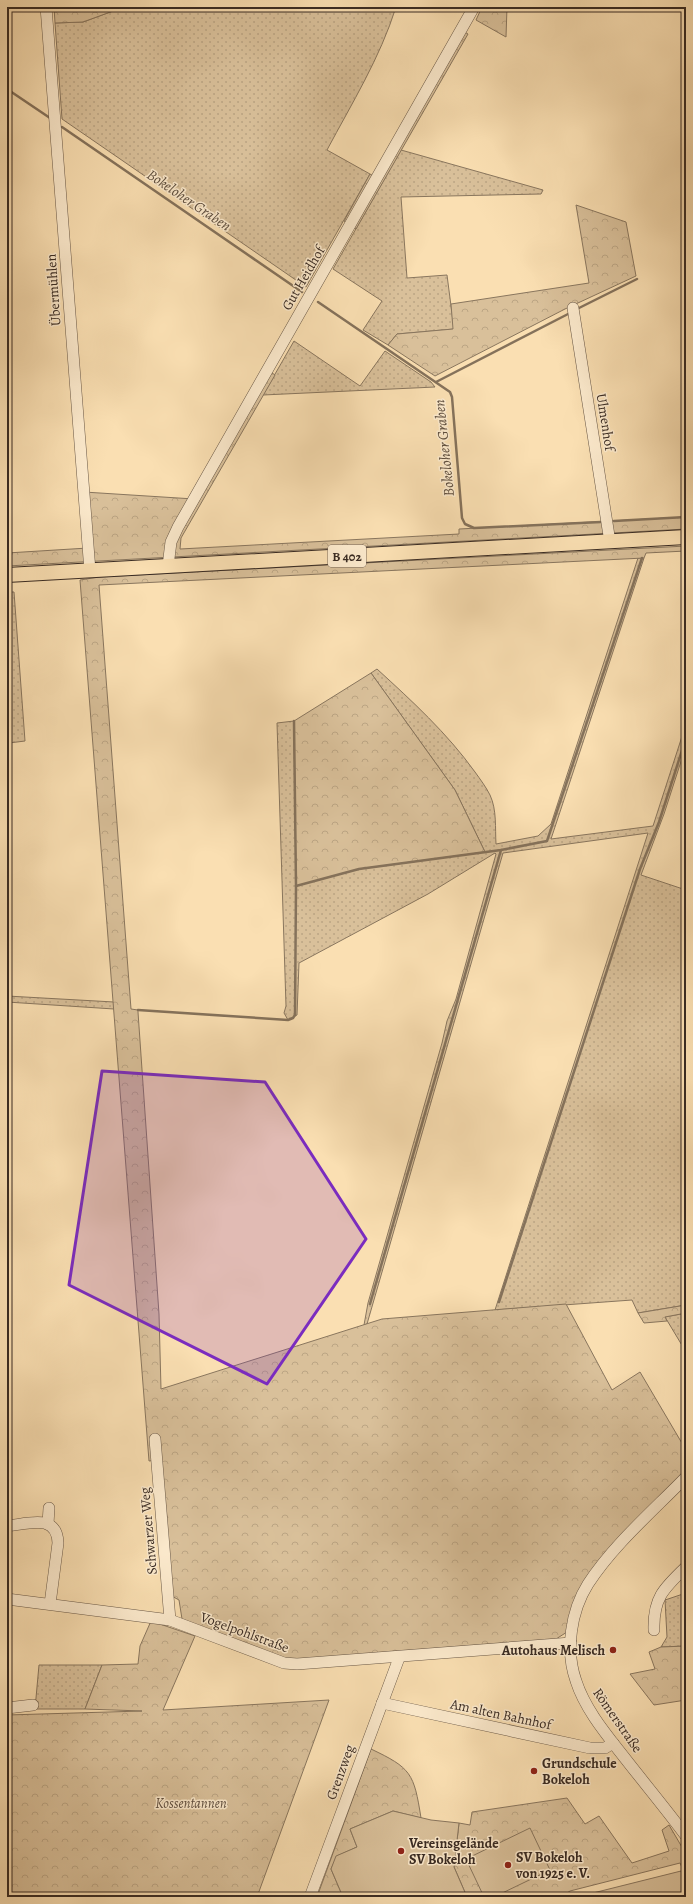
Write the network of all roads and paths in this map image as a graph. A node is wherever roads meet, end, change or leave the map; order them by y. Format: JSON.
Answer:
{"nodes":[{"id":1,"x":46,"y":7,"type":"edge"},
{"id":2,"x":474,"y":7,"type":"edge"},
{"id":3,"x":573,"y":308,"type":"dead end"},
{"id":4,"x":686,"y":537,"type":"edge"},
{"id":5,"x":610,"y":542,"type":"junction"},
{"id":6,"x":168,"y":566,"type":"junction"},
{"id":7,"x":90,"y":571,"type":"junction"},
{"id":8,"x":7,"y":575,"type":"edge"},
{"id":9,"x":155,"y":1439,"type":"dead end"},
{"id":10,"x":686,"y":1477,"type":"edge"},
{"id":11,"x":49,"y":1508,"type":"dead end"},
{"id":12,"x":48,"y":1524,"type":"junction"},
{"id":13,"x":7,"y":1526,"type":"edge"},
{"id":14,"x":686,"y":1567,"type":"edge"},
{"id":15,"x":7,"y":1599,"type":"edge"},
{"id":16,"x":50,"y":1604,"type":"junction"},
{"id":17,"x":170,"y":1620,"type":"junction"},
{"id":18,"x":654,"y":1630,"type":"dead end"},
{"id":19,"x":571,"y":1643,"type":"junction"},
{"id":20,"x":399,"y":1658,"type":"junction"},
{"id":21,"x":382,"y":1703,"type":"junction"},
{"id":22,"x":33,"y":1705,"type":"dead end"},
{"id":23,"x":7,"y":1708,"type":"edge"},
{"id":24,"x":613,"y":1743,"type":"junction"},
{"id":25,"x":682,"y":1823,"type":"edge"},
{"id":26,"x":686,"y":1836,"type":"edge"},
{"id":27,"x":310,"y":1897,"type":"edge"}],
"edges":[{"from":1,"to":7,"type":"street","name":"Übermühlen"},
{"from":2,"to":6,"type":"street","name":"Gut Heidhof"},
{"from":3,"to":5,"type":"street","name":"Ulmenhof"},
{"from":4,"to":5,"type":"main road","number":"B 402"},
{"from":5,"to":6,"type":"main road","number":"B 402"},
{"from":6,"to":7,"type":"main road","number":"B 402"},
{"from":7,"to":8,"type":"main road","number":"B 402"},
{"from":9,"to":17,"type":"street","name":"Schwarzer Weg"},
{"from":10,"to":19,"type":"street","name":"Römerstraße"},
{"from":11,"to":12,"type":"street"},
{"from":12,"to":13,"type":"street"},
{"from":12,"to":16,"type":"street"},
{"from":14,"to":18,"type":"street"},
{"from":15,"to":16,"type":"street","name":"Vogelpohlstraße"},
{"from":16,"to":17,"type":"street","name":"Vogelpohlstraße"},
{"from":17,"to":20,"type":"street","name":"Vogelpohlstraße"},
{"from":19,"to":20,"type":"street","name":"Vogelpohlstraße"},
{"from":19,"to":24,"type":"street","name":"Römerstraße"},
{"from":20,"to":21,"type":"street","name":"Grenzweg"},
{"from":21,"to":24,"type":"street","name":"Am alten Bahnhof"},
{"from":21,"to":27,"type":"street","name":"Grenzweg"},
{"from":22,"to":23,"type":"street"},
{"from":24,"to":25,"type":"street","name":"Römerstraße"},
{"from":25,"to":26,"type":"street","name":"Römerstraße"}]}
